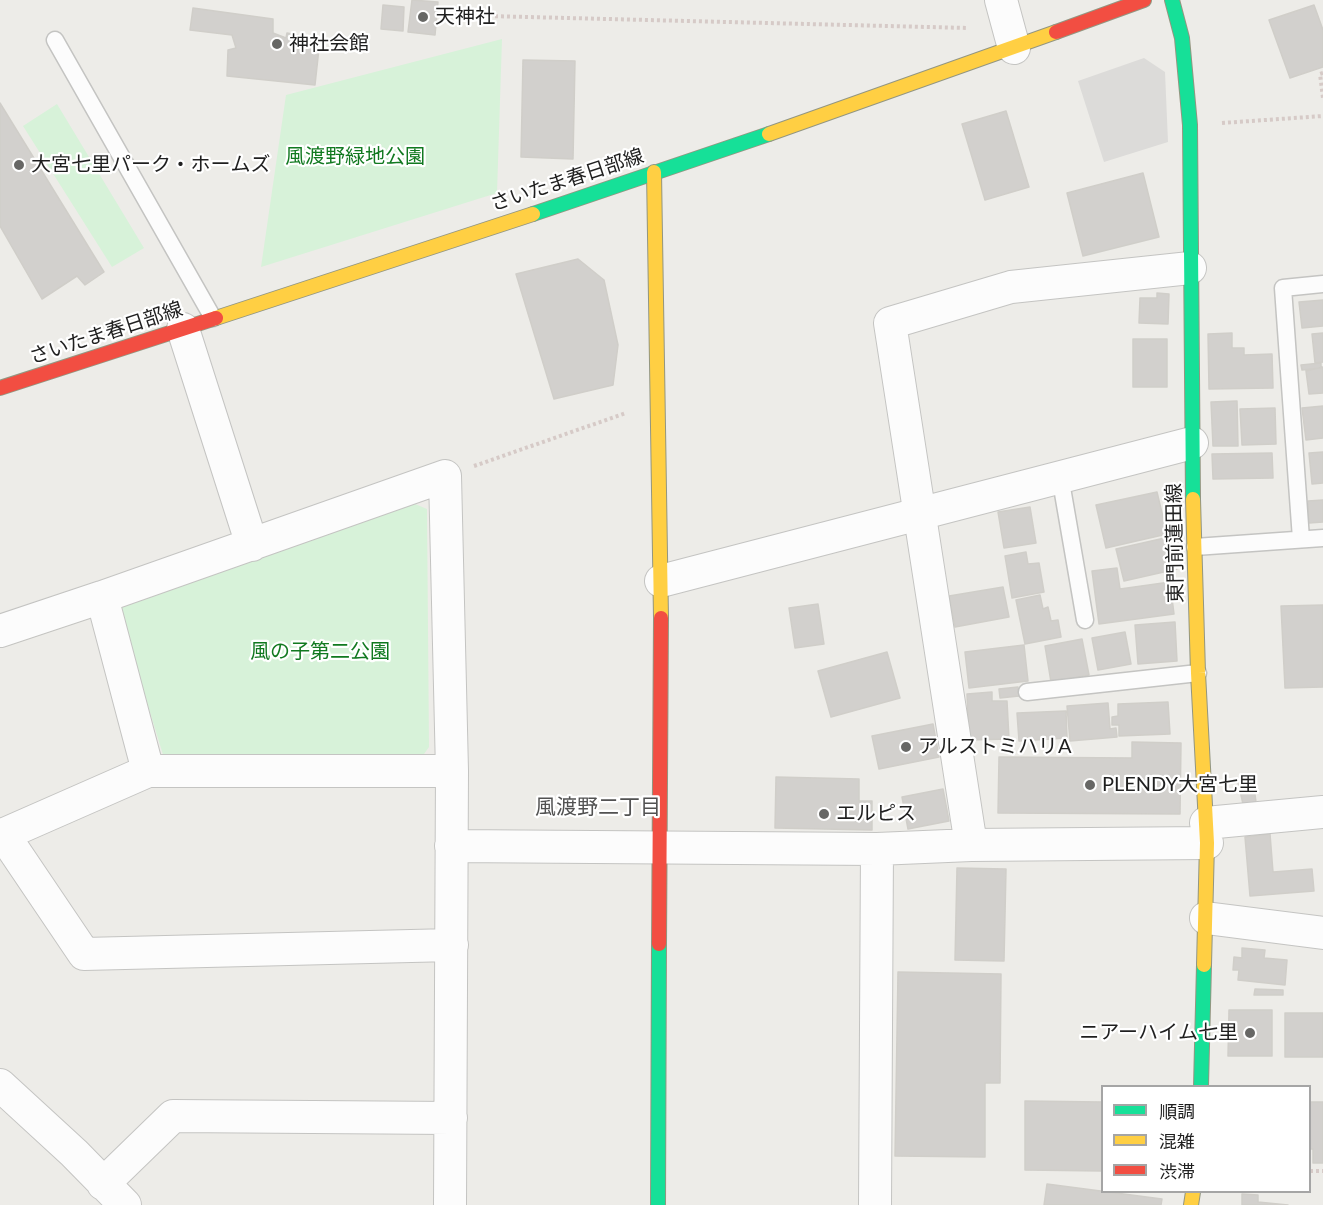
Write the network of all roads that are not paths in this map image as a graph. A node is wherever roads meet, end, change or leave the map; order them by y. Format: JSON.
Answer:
{"nodes":[{"id":1,"x":1144,"y":0,"type":"edge"},
{"id":2,"x":1172,"y":0,"type":"edge"},
{"id":3,"x":1008,"y":26,"type":"edge"},
{"id":4,"x":55,"y":40,"type":"dead end"},
{"id":5,"x":654,"y":172,"type":"junction"},
{"id":6,"x":1190,"y":268,"type":"junction"},
{"id":7,"x":1323,"y":285,"type":"edge"},
{"id":8,"x":213,"y":318,"type":"junction"},
{"id":9,"x":183,"y":329,"type":"junction"},
{"id":10,"x":0,"y":388,"type":"edge"},
{"id":11,"x":1192,"y":443,"type":"junction"},
{"id":12,"x":1060,"y":476,"type":"junction"},
{"id":13,"x":919,"y":516,"type":"junction"},
{"id":14,"x":1323,"y":538,"type":"edge"},
{"id":15,"x":1300,"y":539,"type":"junction"},
{"id":16,"x":252,"y":545,"type":"junction"},
{"id":17,"x":1195,"y":546,"type":"junction"},
{"id":18,"x":661,"y":581,"type":"junction"},
{"id":19,"x":102,"y":597,"type":"junction"},
{"id":20,"x":1086,"y":620,"type":"dead end"},
{"id":21,"x":0,"y":631,"type":"edge"},
{"id":22,"x":1198,"y":673,"type":"junction"},
{"id":23,"x":1028,"y":692,"type":"dead end"},
{"id":24,"x":148,"y":771,"type":"junction"},
{"id":25,"x":452,"y":771,"type":"junction"},
{"id":26,"x":1323,"y":812,"type":"edge"},
{"id":27,"x":1206,"y":833,"type":"junction"},
{"id":28,"x":2,"y":835,"type":"edge"},
{"id":29,"x":971,"y":845,"type":"junction"},
{"id":30,"x":451,"y":846,"type":"junction"},
{"id":31,"x":662,"y":846,"type":"junction"},
{"id":32,"x":877,"y":849,"type":"junction"},
{"id":33,"x":1206,"y":918,"type":"junction"},
{"id":34,"x":1323,"y":933,"type":"edge"},
{"id":35,"x":452,"y":945,"type":"junction"},
{"id":36,"x":1201,"y":1085,"type":"edge"},
{"id":37,"x":1,"y":1088,"type":"edge"},
{"id":38,"x":451,"y":1118,"type":"junction"},
{"id":39,"x":103,"y":1184,"type":"junction"},
{"id":40,"x":125,"y":1205,"type":"edge"},
{"id":41,"x":450,"y":1205,"type":"edge"},
{"id":42,"x":658,"y":1205,"type":"edge"},
{"id":43,"x":875,"y":1205,"type":"edge"}],
"edges":[{"from":1,"to":3,"type":"main road","name":"さいたま春日部線"},
{"from":2,"to":6,"type":"main road","name":"東門前蓮田線"},
{"from":3,"to":5,"type":"main road","name":"さいたま春日部線"},
{"from":4,"to":8,"type":"lane"},
{"from":5,"to":8,"type":"main road","name":"さいたま春日部線"},
{"from":5,"to":18,"type":"main road"},
{"from":6,"to":11,"type":"main road","name":"東門前蓮田線"},
{"from":6,"to":13,"type":"street"},
{"from":7,"to":15,"type":"lane"},
{"from":8,"to":9,"type":"main road","name":"さいたま春日部線"},
{"from":9,"to":10,"type":"main road","name":"さいたま春日部線"},
{"from":9,"to":16,"type":"street"},
{"from":11,"to":12,"type":"street"},
{"from":11,"to":17,"type":"main road","name":"東門前蓮田線"},
{"from":12,"to":13,"type":"street"},
{"from":12,"to":20,"type":"lane"},
{"from":13,"to":18,"type":"street"},
{"from":13,"to":29,"type":"street"},
{"from":14,"to":15,"type":"lane"},
{"from":15,"to":17,"type":"lane"},
{"from":16,"to":19,"type":"street"},
{"from":16,"to":25,"type":"street"},
{"from":17,"to":22,"type":"main road","name":"東門前蓮田線"},
{"from":18,"to":31,"type":"main road"},
{"from":19,"to":21,"type":"street"},
{"from":19,"to":24,"type":"street"},
{"from":22,"to":23,"type":"lane"},
{"from":22,"to":27,"type":"main road","name":"東門前蓮田線"},
{"from":24,"to":25,"type":"street"},
{"from":24,"to":28,"type":"street"},
{"from":25,"to":30,"type":"street"},
{"from":26,"to":27,"type":"street"},
{"from":27,"to":29,"type":"street"},
{"from":27,"to":33,"type":"main road","name":"東門前蓮田線"},
{"from":28,"to":35,"type":"street"},
{"from":29,"to":32,"type":"street"},
{"from":30,"to":31,"type":"street"},
{"from":30,"to":35,"type":"street"},
{"from":31,"to":32,"type":"street"},
{"from":31,"to":42,"type":"main road"},
{"from":32,"to":43,"type":"street"},
{"from":33,"to":34,"type":"street"},
{"from":33,"to":36,"type":"main road","name":"東門前蓮田線"},
{"from":35,"to":38,"type":"street"},
{"from":37,"to":39,"type":"street"},
{"from":38,"to":39,"type":"street"},
{"from":38,"to":41,"type":"street"},
{"from":39,"to":40,"type":"street"}]}
